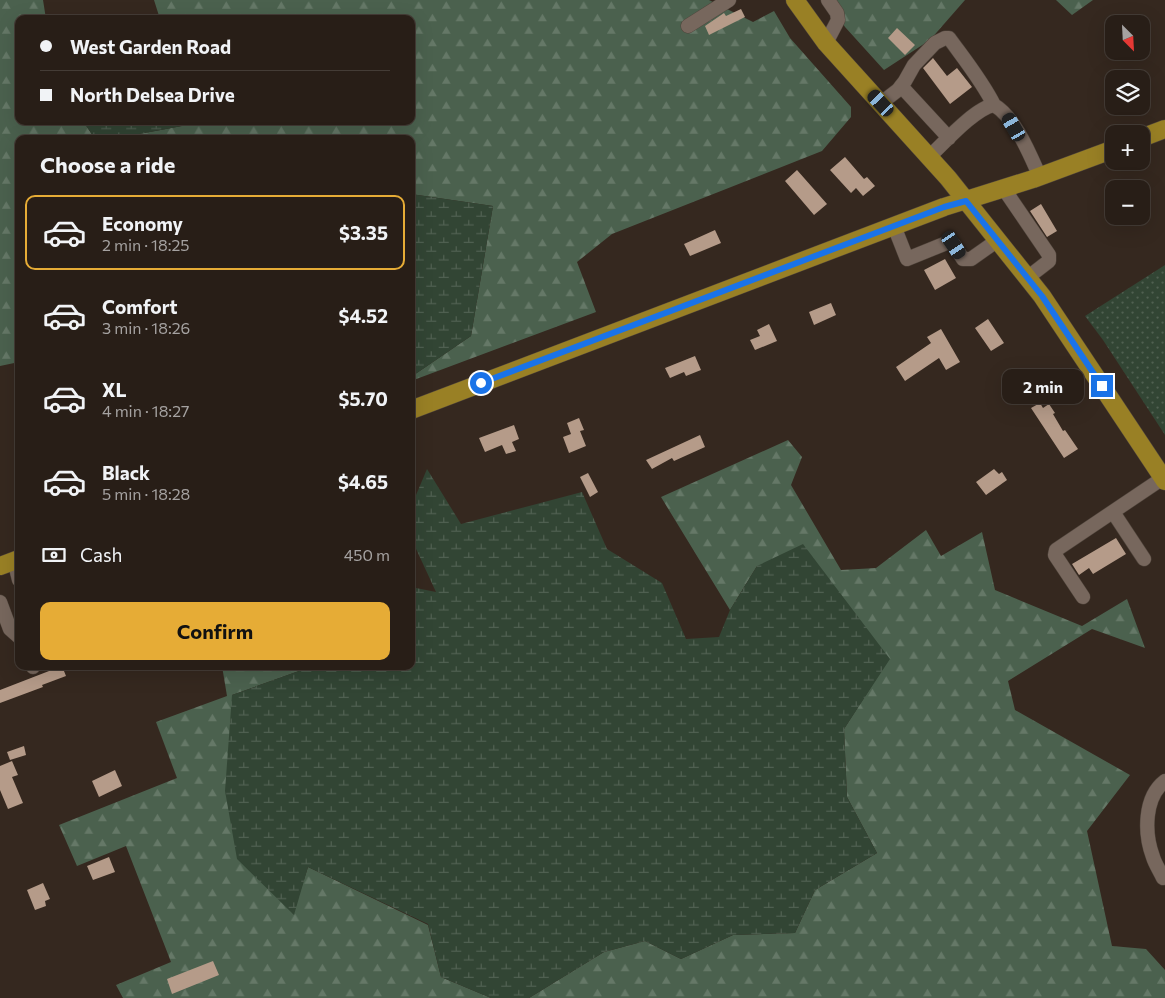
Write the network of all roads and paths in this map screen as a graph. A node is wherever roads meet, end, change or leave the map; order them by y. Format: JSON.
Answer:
{"nodes":[{"id":1,"x":730,"y":0,"type":"edge"},
{"id":2,"x":795,"y":0,"type":"edge"},
{"id":3,"x":828,"y":0,"type":"edge"},
{"id":4,"x":688,"y":26,"type":"dead end"},
{"id":5,"x":826,"y":43,"type":"junction"},
{"id":6,"x":902,"y":86,"type":"junction"},
{"id":7,"x":881,"y":103,"type":"junction"},
{"id":8,"x":994,"y":105,"type":"junction"},
{"id":9,"x":1165,"y":129,"type":"edge"},
{"id":10,"x":1150,"y":135,"type":"edge"},
{"id":11,"x":950,"y":138,"type":"junction"},
{"id":12,"x":1105,"y":152,"type":"edge"},
{"id":13,"x":929,"y":157,"type":"junction"},
{"id":14,"x":1040,"y":176,"type":"junction"},
{"id":15,"x":1004,"y":189,"type":"junction"},
{"id":16,"x":966,"y":201,"type":"junction"},
{"id":17,"x":894,"y":226,"type":"junction"},
{"id":18,"x":998,"y":240,"type":"junction"},
{"id":19,"x":1027,"y":278,"type":"junction"},
{"id":20,"x":415,"y":408,"type":"edge"},
{"id":21,"x":1164,"y":480,"type":"edge"},
{"id":22,"x":1113,"y":512,"type":"junction"},
{"id":23,"x":1144,"y":559,"type":"dead end"},
{"id":24,"x":1083,"y":597,"type":"dead end"},
{"id":25,"x":0,"y":602,"type":"edge"},
{"id":26,"x":15,"y":633,"type":"edge"},
{"id":27,"x":1165,"y":781,"type":"edge"},
{"id":28,"x":1165,"y":877,"type":"edge"}],
"edges":[{"from":1,"to":4,"type":"lane"},
{"from":2,"to":5,"type":"main road"},
{"from":3,"to":5,"type":"lane"},
{"from":5,"to":7,"type":"main road"},
{"from":6,"to":7,"type":"lane"},
{"from":6,"to":8,"type":"lane"},
{"from":6,"to":11,"type":"lane"},
{"from":7,"to":13,"type":"main road"},
{"from":8,"to":11,"type":"lane"},
{"from":8,"to":14,"type":"lane"},
{"from":9,"to":10,"type":"main road"},
{"from":11,"to":13,"type":"lane"},
{"from":12,"to":14,"type":"main road"},
{"from":13,"to":16,"type":"main road"},
{"from":14,"to":15,"type":"main road"},
{"from":15,"to":16,"type":"main road"},
{"from":15,"to":19,"type":"lane"},
{"from":16,"to":17,"type":"main road"},
{"from":16,"to":18,"type":"main road"},
{"from":17,"to":18,"type":"lane"},
{"from":17,"to":20,"type":"main road"},
{"from":18,"to":19,"type":"main road"},
{"from":19,"to":21,"type":"main road"},
{"from":21,"to":22,"type":"lane"},
{"from":22,"to":23,"type":"lane"},
{"from":22,"to":24,"type":"lane"},
{"from":25,"to":26,"type":"lane"},
{"from":27,"to":28,"type":"lane"}]}
